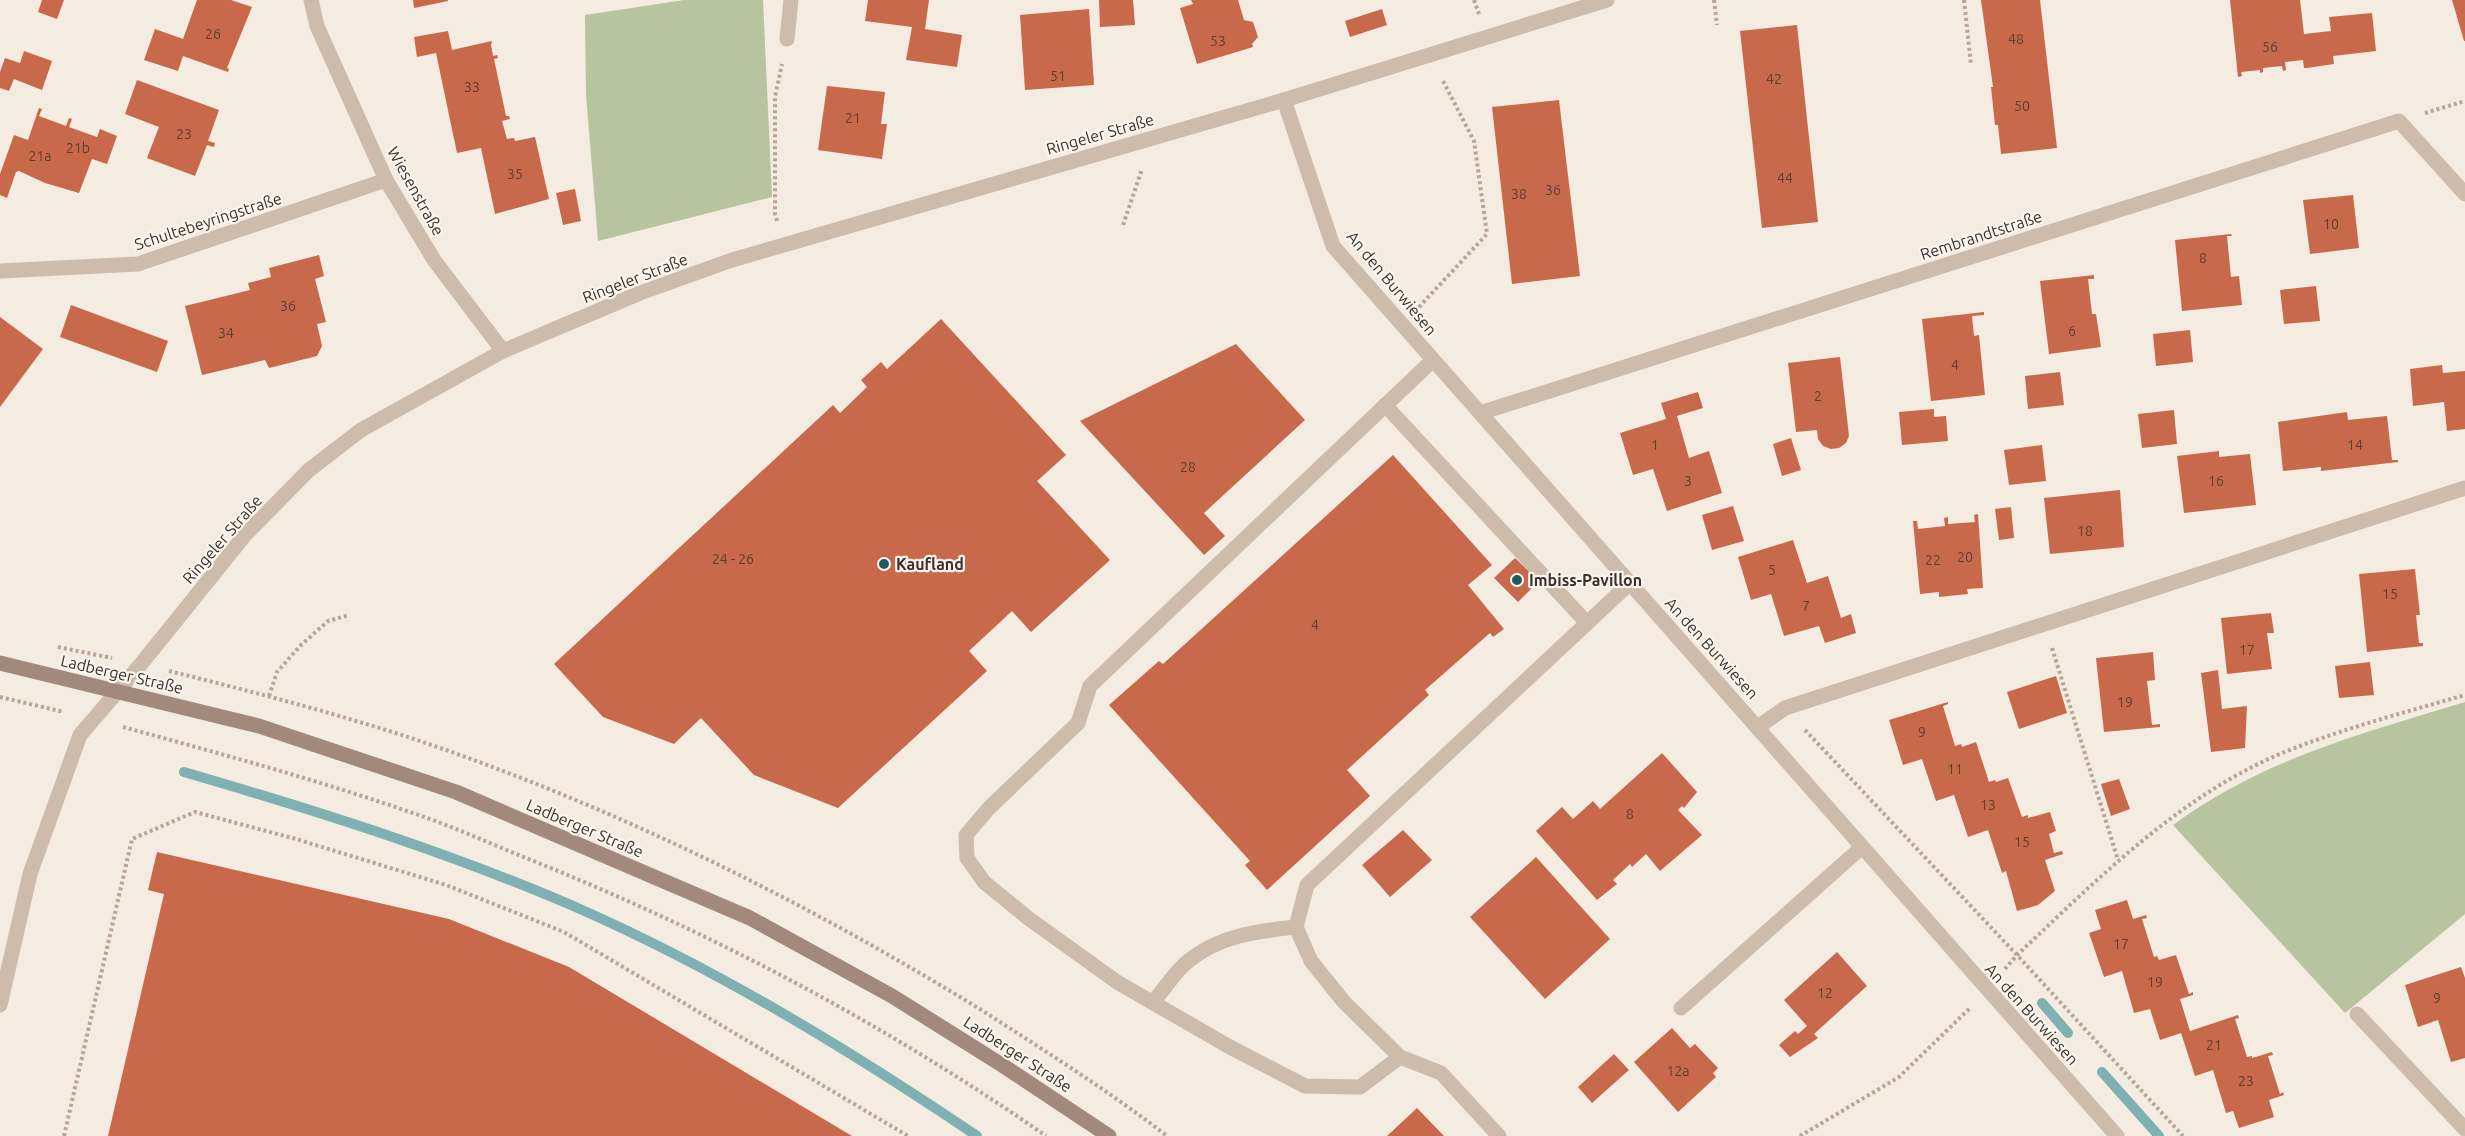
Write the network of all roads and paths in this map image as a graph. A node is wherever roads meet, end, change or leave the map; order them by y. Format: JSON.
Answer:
{"nodes":[{"id":1,"x":311,"y":0,"type":"edge"},
{"id":2,"x":791,"y":0,"type":"edge"},
{"id":3,"x":1607,"y":0,"type":"edge"},
{"id":4,"x":1714,"y":0,"type":"edge"},
{"id":5,"x":1964,"y":0,"type":"edge"},
{"id":6,"x":1717,"y":25,"type":"dead end"},
{"id":7,"x":787,"y":39,"type":"joint"},
{"id":8,"x":1433,"y":55,"type":"junction"},
{"id":9,"x":1971,"y":65,"type":"dead end"},
{"id":10,"x":1284,"y":100,"type":"junction"},
{"id":11,"x":2465,"y":101,"type":"edge"},
{"id":12,"x":2399,"y":121,"type":"junction"},
{"id":13,"x":1137,"y":142,"type":"junction"},
{"id":14,"x":386,"y":180,"type":"junction"},
{"id":15,"x":2465,"y":194,"type":"edge"},
{"id":16,"x":1123,"y":225,"type":"dead end"},
{"id":17,"x":785,"y":244,"type":"junction"},
{"id":18,"x":0,"y":271,"type":"edge"},
{"id":19,"x":1402,"y":325,"type":"junction"},
{"id":20,"x":503,"y":351,"type":"junction"},
{"id":21,"x":1433,"y":360,"type":"junction"},
{"id":22,"x":1385,"y":405,"type":"junction"},
{"id":23,"x":1480,"y":413,"type":"junction"},
{"id":24,"x":2465,"y":488,"type":"edge"},
{"id":25,"x":1630,"y":583,"type":"junction"},
{"id":26,"x":349,"y":615,"type":"dead end"},
{"id":27,"x":1587,"y":623,"type":"junction"},
{"id":28,"x":2044,"y":623,"type":"junction"},
{"id":29,"x":0,"y":663,"type":"edge"},
{"id":30,"x":118,"y":691,"type":"junction"},
{"id":31,"x":2465,"y":695,"type":"edge"},
{"id":32,"x":269,"y":696,"type":"dead end"},
{"id":33,"x":0,"y":697,"type":"edge"},
{"id":34,"x":1785,"y":708,"type":"junction"},
{"id":35,"x":94,"y":719,"type":"junction"},
{"id":36,"x":1758,"y":727,"type":"junction"},
{"id":37,"x":1862,"y":847,"type":"junction"},
{"id":38,"x":2118,"y":860,"type":"junction"},
{"id":39,"x":1296,"y":927,"type":"junction"},
{"id":40,"x":2017,"y":955,"type":"junction"},
{"id":41,"x":1987,"y":991,"type":"junction"},
{"id":42,"x":1153,"y":1002,"type":"junction"},
{"id":43,"x":0,"y":1005,"type":"edge"},
{"id":44,"x":1681,"y":1008,"type":"dead end"},
{"id":45,"x":2357,"y":1014,"type":"dead end"},
{"id":46,"x":1400,"y":1057,"type":"junction"},
{"id":47,"x":2465,"y":1129,"type":"edge"},
{"id":48,"x":64,"y":1136,"type":"edge"},
{"id":49,"x":908,"y":1136,"type":"edge"},
{"id":50,"x":1046,"y":1136,"type":"edge"},
{"id":51,"x":1109,"y":1136,"type":"edge"},
{"id":52,"x":1499,"y":1136,"type":"edge"},
{"id":53,"x":1800,"y":1136,"type":"edge"},
{"id":54,"x":2117,"y":1136,"type":"edge"},
{"id":55,"x":2182,"y":1136,"type":"edge"}],
"edges":[{"from":1,"to":14,"type":"street","name":"Wiesenstraße"},
{"from":2,"to":7,"type":"street"},
{"from":3,"to":8,"type":"street","name":"Ringeler Straße"},
{"from":4,"to":6,"type":"path"},
{"from":5,"to":9,"type":"path"},
{"from":7,"to":17,"type":"path"},
{"from":8,"to":10,"type":"street","name":"Ringeler Straße"},
{"from":8,"to":19,"type":"path"},
{"from":10,"to":13,"type":"street","name":"Ringeler Straße"},
{"from":10,"to":19,"type":"street","name":"An den Burwiesen"},
{"from":11,"to":12,"type":"path"},
{"from":12,"to":15,"type":"street"},
{"from":12,"to":23,"type":"street","name":"Rembrandtstraße"},
{"from":13,"to":16,"type":"path"},
{"from":13,"to":17,"type":"street","name":"Ringeler Straße"},
{"from":14,"to":18,"type":"street","name":"Schultebeyringstraße"},
{"from":14,"to":20,"type":"street","name":"Wiesenstraße"},
{"from":17,"to":20,"type":"street","name":"Ringeler Straße"},
{"from":19,"to":21,"type":"street","name":"An den Burwiesen"},
{"from":20,"to":30,"type":"street","name":"Ringeler Straße"},
{"from":21,"to":22,"type":"street"},
{"from":21,"to":23,"type":"street","name":"An den Burwiesen"},
{"from":22,"to":27,"type":"street"},
{"from":22,"to":42,"type":"street"},
{"from":23,"to":25,"type":"street","name":"An den Burwiesen"},
{"from":24,"to":28,"type":"street"},
{"from":25,"to":27,"type":"street"},
{"from":25,"to":36,"type":"street","name":"An den Burwiesen"},
{"from":26,"to":32,"type":"path"},
{"from":27,"to":39,"type":"street"},
{"from":28,"to":34,"type":"street"},
{"from":28,"to":38,"type":"path"},
{"from":29,"to":30,"type":"main road","name":"Ladberger Straße"},
{"from":30,"to":35,"type":"street","name":"Ringeler Straße"},
{"from":30,"to":51,"type":"main road","name":"Ladberger Straße"},
{"from":31,"to":38,"type":"path"},
{"from":33,"to":35,"type":"path"},
{"from":34,"to":36,"type":"street"},
{"from":34,"to":40,"type":"path"},
{"from":35,"to":43,"type":"street","name":"Ringeler Straße"},
{"from":35,"to":50,"type":"path"},
{"from":36,"to":37,"type":"street","name":"An den Burwiesen"},
{"from":37,"to":41,"type":"street","name":"An den Burwiesen"},
{"from":37,"to":44,"type":"street"},
{"from":38,"to":40,"type":"path"},
{"from":39,"to":42,"type":"street"},
{"from":39,"to":46,"type":"street"},
{"from":40,"to":41,"type":"path"},
{"from":40,"to":55,"type":"path"},
{"from":41,"to":53,"type":"path"},
{"from":41,"to":54,"type":"street","name":"An den Burwiesen"},
{"from":42,"to":46,"type":"street"},
{"from":45,"to":47,"type":"street"},
{"from":46,"to":52,"type":"street"},
{"from":48,"to":49,"type":"path"}]}
